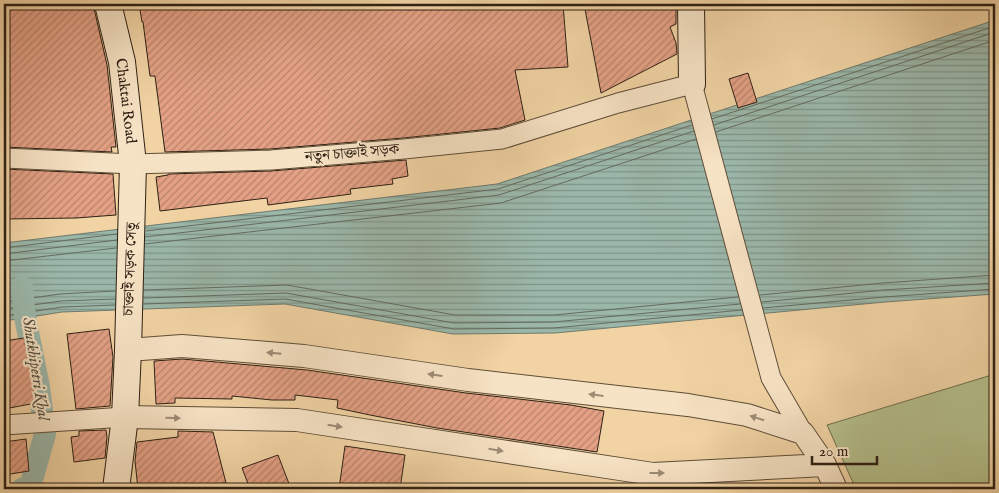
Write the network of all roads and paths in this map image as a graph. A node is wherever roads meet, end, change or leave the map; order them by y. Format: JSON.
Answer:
{"nodes":[{"id":1,"x":108,"y":4,"type":"edge"},
{"id":2,"x":691,"y":4,"type":"edge"},
{"id":3,"x":692,"y":84,"type":"junction"},
{"id":4,"x":4,"y":158,"type":"edge"},
{"id":5,"x":133,"y":164,"type":"junction"},
{"id":6,"x":133,"y":200,"type":"joint"},
{"id":7,"x":128,"y":345,"type":"junction"},
{"id":8,"x":124,"y":418,"type":"junction"},
{"id":9,"x":4,"y":425,"type":"edge"},
{"id":10,"x":803,"y":433,"type":"junction"},
{"id":11,"x":826,"y":465,"type":"junction"},
{"id":12,"x":116,"y":489,"type":"edge"},
{"id":13,"x":836,"y":489,"type":"edge"}],
"edges":[{"from":1,"to":5,"type":"main road","name":"Chaktai Road"},
{"from":2,"to":3,"type":"main road"},
{"from":3,"to":5,"type":"street","name":"নতুন চাক্তাই সড়ক"},
{"from":3,"to":10,"type":"street"},
{"from":4,"to":5,"type":"street","name":"নতুন চাক্তাই সড়ক"},
{"from":5,"to":6,"type":"main road","name":"Chaktai Road"},
{"from":6,"to":7,"type":"main road","name":"চাক্তাই সড়ক সেতু"},
{"from":7,"to":8,"type":"main road","name":"চাক্তাই সড়ক সেতু"},
{"from":10,"to":7,"type":"street","one_way":true},
{"from":8,"to":9,"type":"street"},
{"from":8,"to":11,"type":"street","one_way":true},
{"from":8,"to":12,"type":"main road","name":"চাক্তাই সড়ক সেতু"},
{"from":10,"to":11,"type":"street"},
{"from":11,"to":13,"type":"street"}]}
